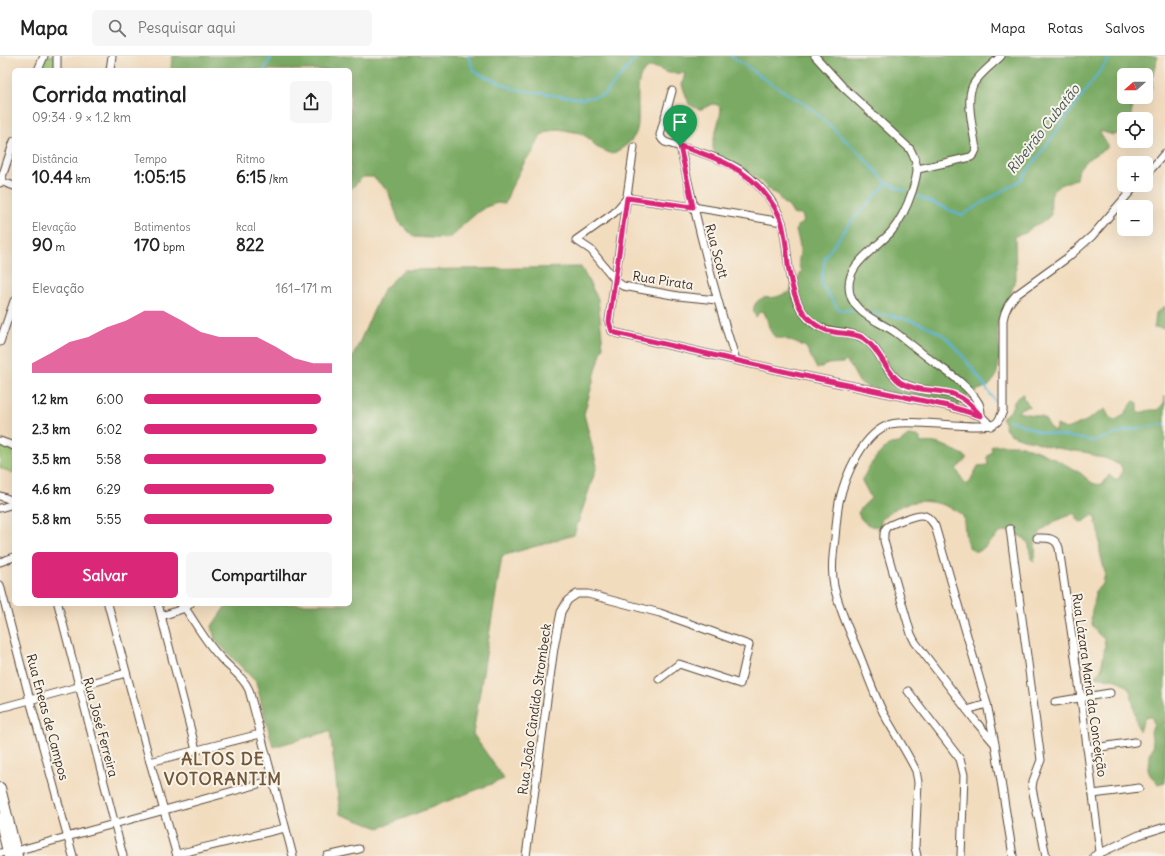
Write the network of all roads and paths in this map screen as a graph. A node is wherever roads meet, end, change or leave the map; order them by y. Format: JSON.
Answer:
{"nodes":[{"id":1,"x":44,"y":56,"type":"edge"},
{"id":2,"x":57,"y":56,"type":"edge"},
{"id":3,"x":112,"y":56,"type":"edge"},
{"id":4,"x":815,"y":56,"type":"edge"},
{"id":5,"x":1001,"y":56,"type":"edge"},
{"id":6,"x":39,"y":68,"type":"edge"},
{"id":7,"x":57,"y":68,"type":"edge"},
{"id":8,"x":110,"y":68,"type":"edge"},
{"id":9,"x":672,"y":91,"type":"dead end"},
{"id":10,"x":680,"y":146,"type":"junction"},
{"id":11,"x":12,"y":147,"type":"edge"},
{"id":12,"x":634,"y":147,"type":"dead end"},
{"id":13,"x":1165,"y":153,"type":"edge"},
{"id":14,"x":1153,"y":167,"type":"edge"},
{"id":15,"x":918,"y":169,"type":"junction"},
{"id":16,"x":0,"y":182,"type":"edge"},
{"id":17,"x":12,"y":185,"type":"edge"},
{"id":18,"x":1130,"y":192,"type":"edge"},
{"id":19,"x":627,"y":198,"type":"junction"},
{"id":20,"x":693,"y":207,"type":"junction"},
{"id":21,"x":782,"y":222,"type":"junction"},
{"id":22,"x":615,"y":280,"type":"junction"},
{"id":23,"x":717,"y":300,"type":"junction"},
{"id":24,"x":12,"y":307,"type":"edge"},
{"id":25,"x":0,"y":342,"type":"edge"},
{"id":26,"x":736,"y":360,"type":"junction"},
{"id":27,"x":981,"y":416,"type":"junction"},
{"id":28,"x":991,"y":426,"type":"junction"},
{"id":29,"x":0,"y":441,"type":"edge"},
{"id":30,"x":12,"y":445,"type":"edge"},
{"id":31,"x":0,"y":496,"type":"edge"},
{"id":32,"x":12,"y":502,"type":"edge"},
{"id":33,"x":12,"y":504,"type":"edge"},
{"id":34,"x":0,"y":508,"type":"edge"},
{"id":35,"x":1010,"y":529,"type":"dead end"},
{"id":36,"x":1037,"y":538,"type":"dead end"},
{"id":37,"x":12,"y":558,"type":"edge"},
{"id":38,"x":0,"y":562,"type":"edge"},
{"id":39,"x":0,"y":585,"type":"edge"},
{"id":40,"x":58,"y":606,"type":"edge"},
{"id":41,"x":109,"y":606,"type":"edge"},
{"id":42,"x":159,"y":606,"type":"edge"},
{"id":43,"x":183,"y":606,"type":"edge"},
{"id":44,"x":186,"y":606,"type":"edge"},
{"id":45,"x":162,"y":616,"type":"junction"},
{"id":46,"x":126,"y":673,"type":"junction"},
{"id":47,"x":659,"y":679,"type":"dead end"},
{"id":48,"x":78,"y":688,"type":"junction"},
{"id":49,"x":908,"y":692,"type":"dead end"},
{"id":50,"x":1110,"y":693,"type":"dead end"},
{"id":51,"x":1081,"y":698,"type":"junction"},
{"id":52,"x":30,"y":700,"type":"junction"},
{"id":53,"x":1056,"y":702,"type":"dead end"},
{"id":54,"x":987,"y":704,"type":"junction"},
{"id":55,"x":0,"y":708,"type":"edge"},
{"id":56,"x":967,"y":710,"type":"junction"},
{"id":57,"x":260,"y":734,"type":"junction"},
{"id":58,"x":1135,"y":742,"type":"dead end"},
{"id":59,"x":995,"y":744,"type":"junction"},
{"id":60,"x":1087,"y":749,"type":"junction"},
{"id":61,"x":196,"y":750,"type":"junction"},
{"id":62,"x":150,"y":762,"type":"junction"},
{"id":63,"x":273,"y":780,"type":"junction"},
{"id":64,"x":0,"y":788,"type":"edge"},
{"id":65,"x":1139,"y":788,"type":"dead end"},
{"id":66,"x":1093,"y":794,"type":"junction"},
{"id":67,"x":164,"y":810,"type":"junction"},
{"id":68,"x":0,"y":818,"type":"edge"},
{"id":69,"x":114,"y":825,"type":"junction"},
{"id":70,"x":285,"y":828,"type":"junction"},
{"id":71,"x":1165,"y":828,"type":"edge"},
{"id":72,"x":68,"y":836,"type":"junction"},
{"id":73,"x":359,"y":849,"type":"dead end"},
{"id":74,"x":10,"y":854,"type":"edge"},
{"id":75,"x":1097,"y":854,"type":"edge"},
{"id":76,"x":177,"y":855,"type":"edge"},
{"id":77,"x":73,"y":856,"type":"edge"},
{"id":78,"x":123,"y":856,"type":"edge"},
{"id":79,"x":293,"y":856,"type":"edge"},
{"id":80,"x":327,"y":856,"type":"edge"},
{"id":81,"x":526,"y":856,"type":"edge"},
{"id":82,"x":917,"y":856,"type":"edge"},
{"id":83,"x":962,"y":856,"type":"edge"},
{"id":84,"x":1013,"y":856,"type":"edge"},
{"id":85,"x":1046,"y":856,"type":"edge"}],
"edges":[{"from":1,"to":6,"type":"street"},
{"from":2,"to":7,"type":"street"},
{"from":3,"to":8,"type":"street"},
{"from":4,"to":15,"type":"street"},
{"from":5,"to":15,"type":"street"},
{"from":9,"to":10,"type":"street"},
{"from":10,"to":20,"type":"street","name":"Rua Scott"},
{"from":10,"to":21,"type":"street"},
{"from":11,"to":16,"type":"street"},
{"from":12,"to":19,"type":"street"},
{"from":13,"to":14,"type":"street"},
{"from":15,"to":27,"type":"street"},
{"from":16,"to":17,"type":"street"},
{"from":18,"to":28,"type":"street"},
{"from":19,"to":20,"type":"street"},
{"from":19,"to":22,"type":"street"},
{"from":19,"to":22,"type":"street","name":"Rua Pirata"},
{"from":20,"to":21,"type":"street"},
{"from":20,"to":23,"type":"street","name":"Rua Scott"},
{"from":21,"to":27,"type":"street"},
{"from":22,"to":23,"type":"street","name":"Rua Pirata"},
{"from":22,"to":26,"type":"street"},
{"from":23,"to":26,"type":"street","name":"Rua Scott"},
{"from":24,"to":25,"type":"street"},
{"from":26,"to":27,"type":"street"},
{"from":27,"to":28,"type":"street"},
{"from":28,"to":82,"type":"street"},
{"from":29,"to":30,"type":"street"},
{"from":31,"to":32,"type":"street"},
{"from":33,"to":34,"type":"street"},
{"from":35,"to":85,"type":"street"},
{"from":36,"to":51,"type":"street","name":"Rua Lázara Maria da Conceição"},
{"from":37,"to":38,"type":"street"},
{"from":39,"to":52,"type":"street","name":"Rua Eneas de Campos"},
{"from":40,"to":48,"type":"street","name":"Rua José Ferreira"},
{"from":41,"to":46,"type":"street"},
{"from":42,"to":45,"type":"street"},
{"from":43,"to":45,"type":"street"},
{"from":44,"to":57,"type":"street"},
{"from":45,"to":61,"type":"street"},
{"from":46,"to":48,"type":"street"},
{"from":46,"to":62,"type":"street"},
{"from":47,"to":81,"type":"street","name":"Rua João Cândido Strombeck"},
{"from":48,"to":52,"type":"street"},
{"from":48,"to":69,"type":"street","name":"Rua José Ferreira"},
{"from":49,"to":83,"type":"street"},
{"from":50,"to":51,"type":"street"},
{"from":51,"to":53,"type":"street"},
{"from":51,"to":60,"type":"street","name":"Rua Lázara Maria da Conceição"},
{"from":52,"to":55,"type":"street"},
{"from":52,"to":72,"type":"street","name":"Rua Eneas de Campos"},
{"from":54,"to":56,"type":"street"},
{"from":54,"to":56,"type":"street"},
{"from":54,"to":59,"type":"street"},
{"from":56,"to":59,"type":"street"},
{"from":57,"to":61,"type":"street"},
{"from":57,"to":63,"type":"street"},
{"from":58,"to":60,"type":"street"},
{"from":59,"to":84,"type":"street"},
{"from":60,"to":66,"type":"street","name":"Rua Lázara Maria da Conceição"},
{"from":61,"to":62,"type":"street"},
{"from":62,"to":67,"type":"street"},
{"from":63,"to":67,"type":"street"},
{"from":63,"to":70,"type":"street"},
{"from":64,"to":74,"type":"street"},
{"from":65,"to":66,"type":"street"},
{"from":66,"to":75,"type":"street","name":"Rua Lázara Maria da Conceição"},
{"from":67,"to":69,"type":"street"},
{"from":67,"to":76,"type":"street"},
{"from":68,"to":74,"type":"street"},
{"from":69,"to":72,"type":"street"},
{"from":69,"to":78,"type":"street","name":"Rua José Ferreira"},
{"from":70,"to":76,"type":"street"},
{"from":70,"to":79,"type":"street"},
{"from":71,"to":75,"type":"street"},
{"from":72,"to":74,"type":"street"},
{"from":72,"to":77,"type":"street","name":"Rua Eneas de Campos"},
{"from":73,"to":80,"type":"street"}]}
